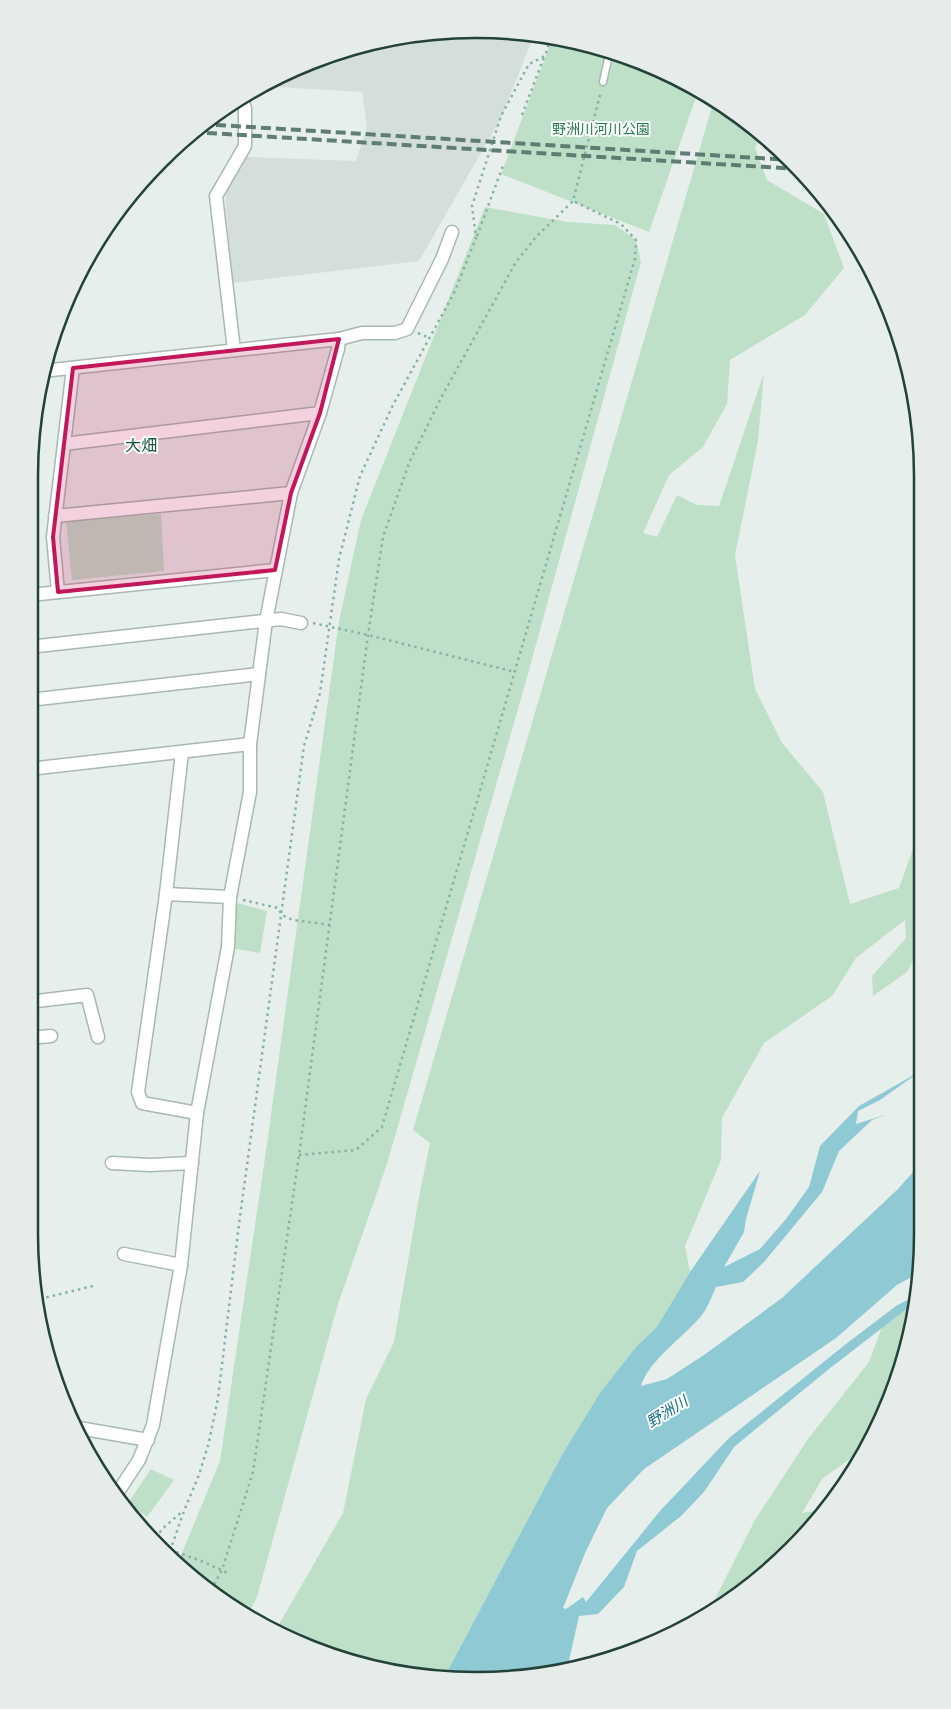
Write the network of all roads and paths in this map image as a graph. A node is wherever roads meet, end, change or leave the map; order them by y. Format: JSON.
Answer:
{"nodes":[{"id":1,"x":544,"y":56,"type":"dead end"},
{"id":2,"x":608,"y":58,"type":"edge"},
{"id":3,"x":603,"y":82,"type":"joint"},
{"id":4,"x":244,"y":104,"type":"edge"},
{"id":5,"x":522,"y":116,"type":"dead end"},
{"id":6,"x":504,"y":163,"type":"dead end"},
{"id":7,"x":573,"y":201,"type":"junction"},
{"id":8,"x":452,"y":232,"type":"dead end"},
{"id":9,"x":476,"y":238,"type":"dead end"},
{"id":10,"x":339,"y":339,"type":"junction"},
{"id":11,"x":234,"y":350,"type":"junction"},
{"id":12,"x":73,"y":368,"type":"junction"},
{"id":13,"x":50,"y":370,"type":"edge"},
{"id":14,"x":320,"y":413,"type":"junction"},
{"id":15,"x":64,"y":444,"type":"junction"},
{"id":16,"x":291,"y":493,"type":"junction"},
{"id":17,"x":55,"y":516,"type":"junction"},
{"id":18,"x":339,"y":559,"type":"dead end"},
{"id":19,"x":275,"y":570,"type":"junction"},
{"id":20,"x":58,"y":592,"type":"junction"},
{"id":21,"x":38,"y":594,"type":"edge"},
{"id":22,"x":266,"y":621,"type":"junction"},
{"id":23,"x":307,"y":623,"type":"joint"},
{"id":24,"x":328,"y":626,"type":"junction"},
{"id":25,"x":368,"y":635,"type":"junction"},
{"id":26,"x":38,"y":646,"type":"edge"},
{"id":27,"x":515,"y":672,"type":"junction"},
{"id":28,"x":258,"y":674,"type":"junction"},
{"id":29,"x":38,"y":699,"type":"edge"},
{"id":30,"x":250,"y":744,"type":"junction"},
{"id":31,"x":182,"y":752,"type":"junction"},
{"id":32,"x":38,"y":768,"type":"edge"},
{"id":33,"x":166,"y":894,"type":"junction"},
{"id":34,"x":230,"y":897,"type":"junction"},
{"id":35,"x":282,"y":915,"type":"junction"},
{"id":36,"x":330,"y":924,"type":"junction"},
{"id":37,"x":38,"y":1001,"type":"edge"},
{"id":38,"x":51,"y":1036,"type":"dead end"},
{"id":39,"x":38,"y":1037,"type":"edge"},
{"id":40,"x":98,"y":1037,"type":"dead end"},
{"id":41,"x":197,"y":1113,"type":"junction"},
{"id":42,"x":299,"y":1155,"type":"junction"},
{"id":43,"x":112,"y":1162,"type":"dead end"},
{"id":44,"x":192,"y":1163,"type":"junction"},
{"id":45,"x":124,"y":1254,"type":"dead end"},
{"id":46,"x":181,"y":1265,"type":"junction"},
{"id":47,"x":93,"y":1286,"type":"dead end"},
{"id":48,"x":42,"y":1298,"type":"edge"},
{"id":49,"x":84,"y":1429,"type":"edge"},
{"id":50,"x":148,"y":1440,"type":"junction"},
{"id":51,"x":120,"y":1489,"type":"edge"},
{"id":52,"x":184,"y":1511,"type":"junction"},
{"id":53,"x":158,"y":1535,"type":"edge"},
{"id":54,"x":171,"y":1548,"type":"edge"},
{"id":55,"x":177,"y":1553,"type":"edge"},
{"id":56,"x":222,"y":1570,"type":"junction"},
{"id":57,"x":228,"y":1573,"type":"dead end"},
{"id":58,"x":214,"y":1585,"type":"edge"}],
"edges":[{"from":1,"to":5,"type":"path"},
{"from":2,"to":3,"type":"lane"},
{"from":3,"to":7,"type":"path"},
{"from":4,"to":11,"type":"street"},
{"from":6,"to":9,"type":"path"},
{"from":7,"to":25,"type":"path"},
{"from":7,"to":27,"type":"path"},
{"from":8,"to":10,"type":"street"},
{"from":10,"to":11,"type":"street"},
{"from":10,"to":14,"type":"street"},
{"from":11,"to":12,"type":"street"},
{"from":12,"to":13,"type":"street"},
{"from":12,"to":15,"type":"street"},
{"from":14,"to":15,"type":"street"},
{"from":14,"to":16,"type":"street"},
{"from":15,"to":17,"type":"street"},
{"from":16,"to":17,"type":"street"},
{"from":16,"to":19,"type":"street"},
{"from":17,"to":20,"type":"street"},
{"from":18,"to":24,"type":"path"},
{"from":19,"to":20,"type":"street"},
{"from":19,"to":22,"type":"street"},
{"from":20,"to":21,"type":"street"},
{"from":22,"to":23,"type":"street"},
{"from":22,"to":26,"type":"street"},
{"from":22,"to":28,"type":"street"},
{"from":23,"to":24,"type":"path"},
{"from":24,"to":25,"type":"path"},
{"from":24,"to":35,"type":"path"},
{"from":25,"to":27,"type":"path"},
{"from":25,"to":36,"type":"path"},
{"from":27,"to":42,"type":"path"},
{"from":28,"to":29,"type":"street"},
{"from":28,"to":30,"type":"street"},
{"from":30,"to":31,"type":"street"},
{"from":30,"to":34,"type":"street"},
{"from":31,"to":32,"type":"street"},
{"from":31,"to":33,"type":"street"},
{"from":33,"to":34,"type":"street"},
{"from":33,"to":41,"type":"street"},
{"from":34,"to":35,"type":"path"},
{"from":34,"to":41,"type":"street"},
{"from":35,"to":36,"type":"path"},
{"from":35,"to":52,"type":"path"},
{"from":36,"to":42,"type":"path"},
{"from":37,"to":40,"type":"street"},
{"from":38,"to":39,"type":"street"},
{"from":41,"to":44,"type":"street"},
{"from":42,"to":56,"type":"path"},
{"from":43,"to":44,"type":"street"},
{"from":44,"to":46,"type":"street"},
{"from":45,"to":46,"type":"street"},
{"from":46,"to":50,"type":"street"},
{"from":47,"to":48,"type":"path"},
{"from":49,"to":50,"type":"street"},
{"from":50,"to":51,"type":"street"},
{"from":52,"to":53,"type":"path"},
{"from":52,"to":54,"type":"path"},
{"from":55,"to":56,"type":"path"},
{"from":56,"to":57,"type":"path"},
{"from":56,"to":58,"type":"path"}]}
